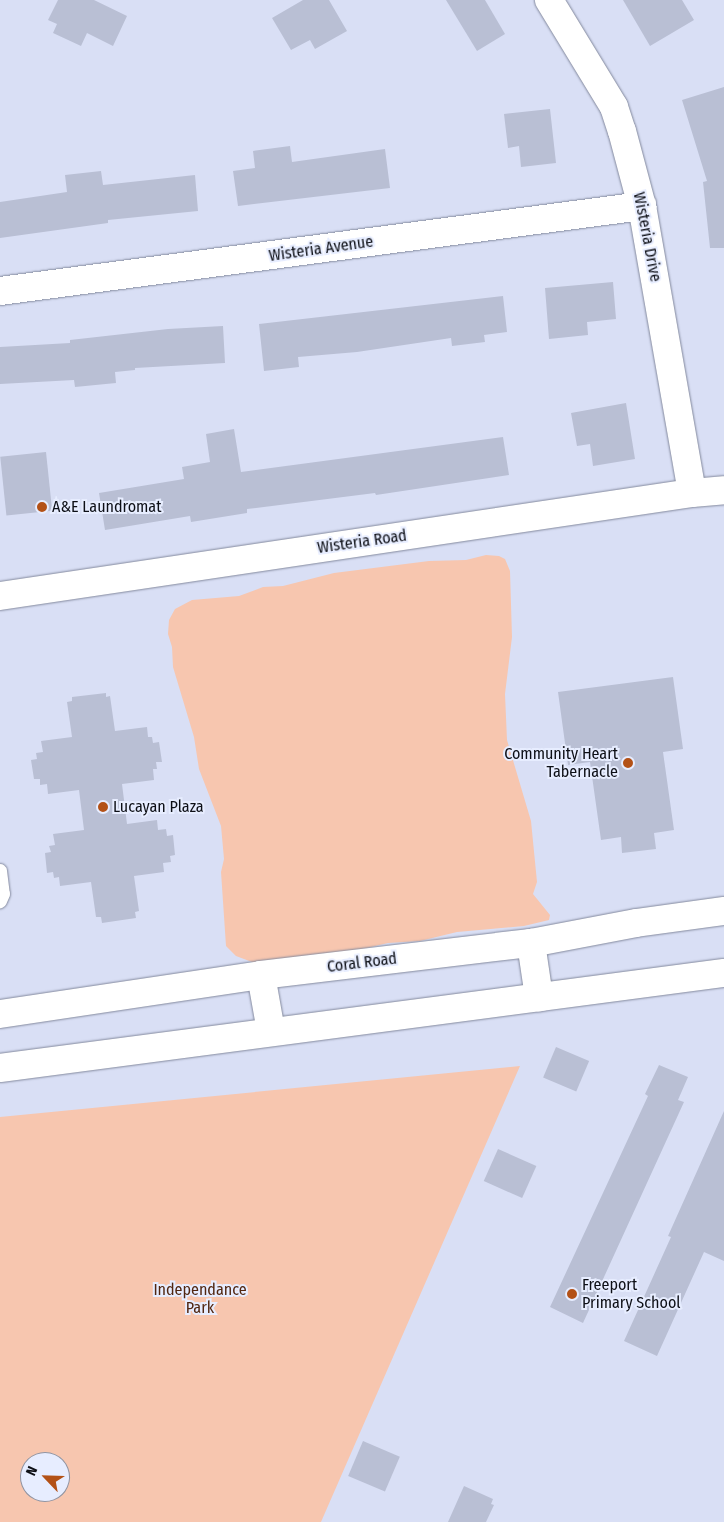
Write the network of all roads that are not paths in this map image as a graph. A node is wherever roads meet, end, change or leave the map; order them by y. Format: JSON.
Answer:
{"nodes":[{"id":1,"x":549,"y":0,"type":"edge"},
{"id":2,"x":642,"y":206,"type":"junction"},
{"id":3,"x":0,"y":291,"type":"edge"},
{"id":4,"x":724,"y":490,"type":"edge"},
{"id":5,"x":692,"y":493,"type":"junction"},
{"id":6,"x":0,"y":596,"type":"edge"},
{"id":7,"x":0,"y":871,"type":"edge"},
{"id":8,"x":0,"y":901,"type":"edge"},
{"id":9,"x":724,"y":911,"type":"edge"},
{"id":10,"x":532,"y":943,"type":"junction"},
{"id":11,"x":724,"y":973,"type":"edge"},
{"id":12,"x":262,"y":975,"type":"junction"},
{"id":13,"x":539,"y":997,"type":"junction"},
{"id":14,"x":0,"y":1014,"type":"edge"},
{"id":15,"x":270,"y":1031,"type":"junction"},
{"id":16,"x":0,"y":1068,"type":"edge"}],
"edges":[{"from":1,"to":2,"type":"street","name":"Wisteria Drive"},
{"from":2,"to":3,"type":"street","name":"Wisteria Avenue"},
{"from":2,"to":5,"type":"street","name":"Wisteria Drive"},
{"from":4,"to":5,"type":"street","name":"Wisteria Road"},
{"from":5,"to":6,"type":"street","name":"Wisteria Road"},
{"from":7,"to":8,"type":"lane"},
{"from":9,"to":10,"type":"street","name":"Coral Road"},
{"from":10,"to":12,"type":"street","name":"Coral Road"},
{"from":10,"to":13,"type":"street"},
{"from":11,"to":13,"type":"street"},
{"from":12,"to":14,"type":"street","name":"Coral Road"},
{"from":12,"to":15,"type":"street"},
{"from":13,"to":15,"type":"street"},
{"from":15,"to":16,"type":"street"}]}
